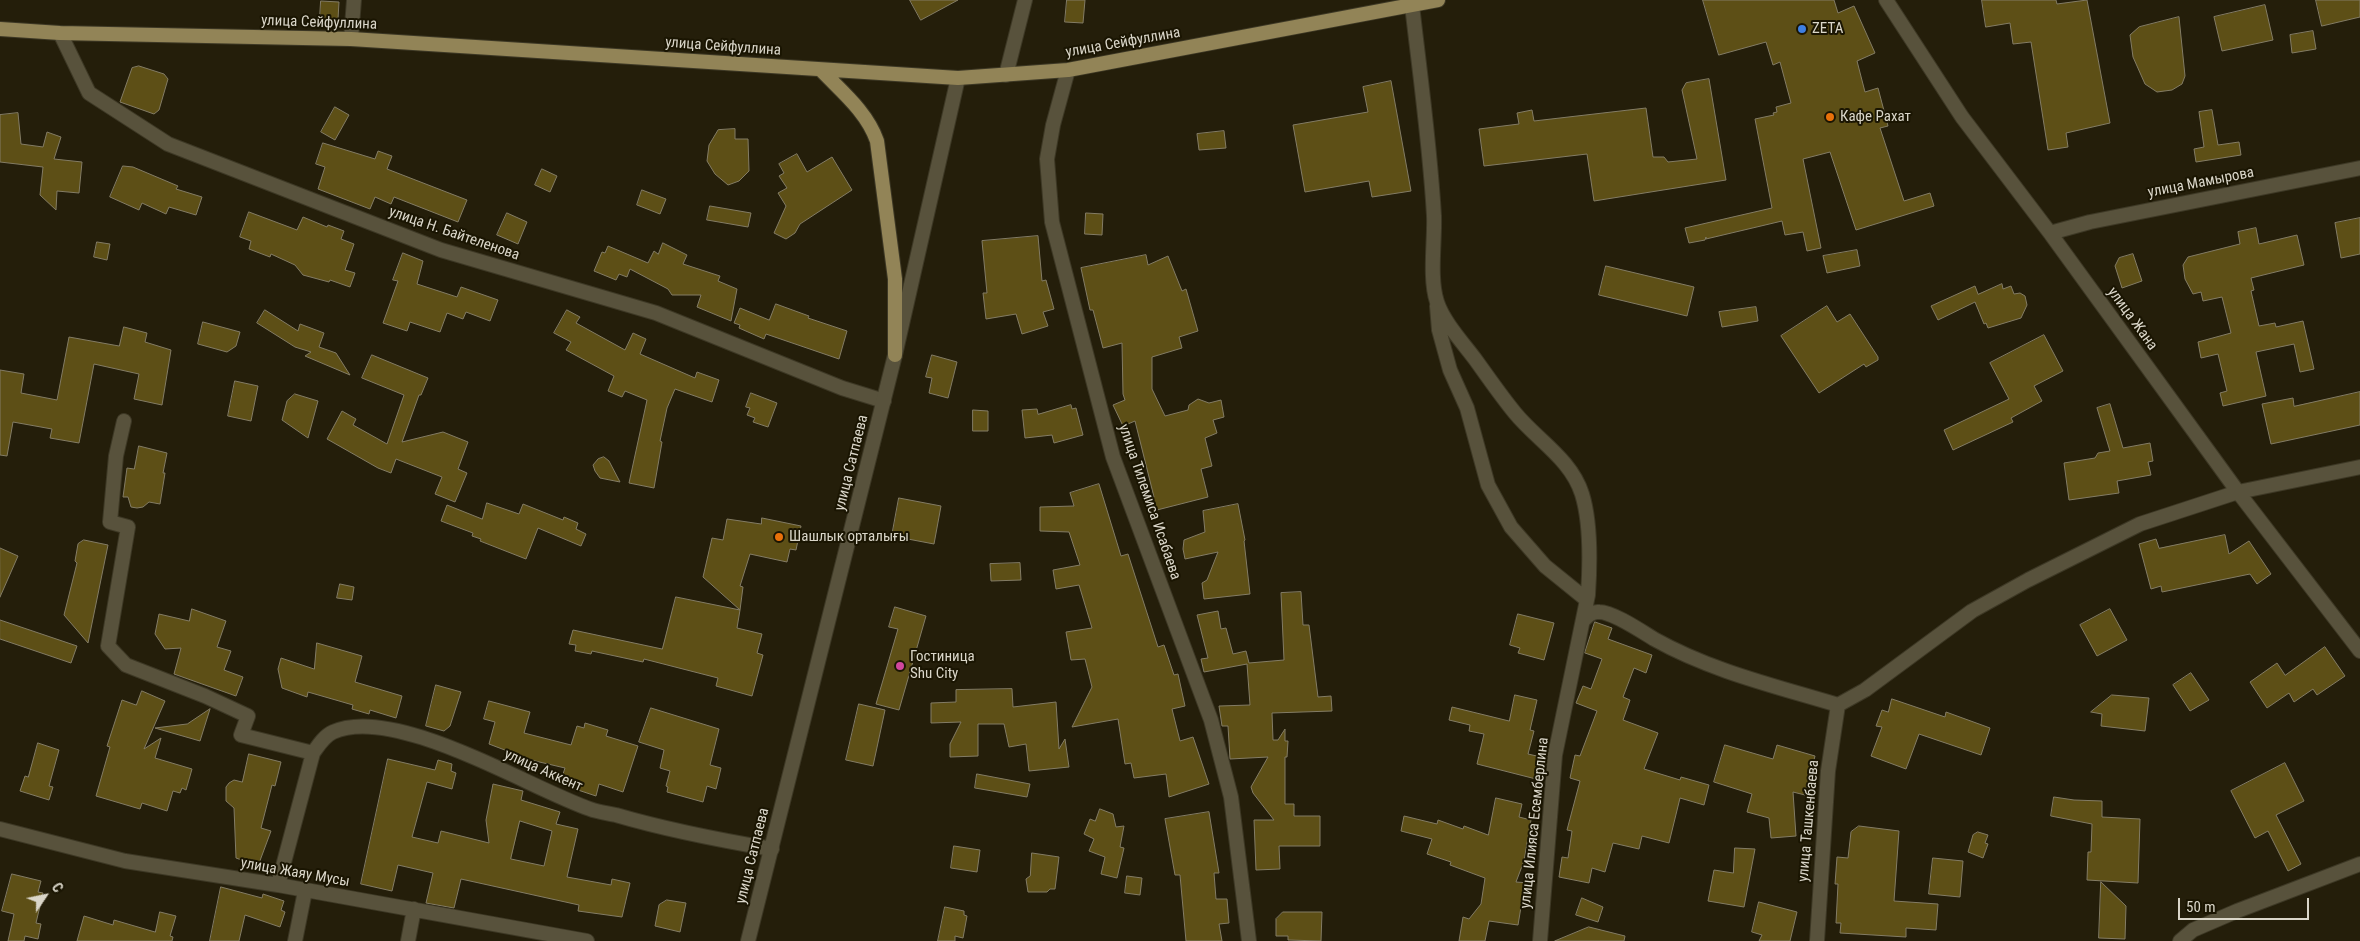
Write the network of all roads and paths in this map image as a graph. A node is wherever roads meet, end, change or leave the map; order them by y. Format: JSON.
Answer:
{"nodes":[{"id":1,"x":354,"y":0,"type":"edge"},
{"id":2,"x":1025,"y":0,"type":"edge"},
{"id":3,"x":1438,"y":0,"type":"edge"},
{"id":4,"x":1886,"y":0,"type":"edge"},
{"id":5,"x":1387,"y":5,"type":"edge"},
{"id":6,"x":1412,"y":5,"type":"junction"},
{"id":7,"x":0,"y":29,"type":"edge"},
{"id":8,"x":60,"y":32,"type":"junction"},
{"id":9,"x":352,"y":39,"type":"junction"},
{"id":10,"x":821,"y":70,"type":"junction"},
{"id":11,"x":1068,"y":70,"type":"junction"},
{"id":12,"x":1006,"y":75,"type":"junction"},
{"id":13,"x":958,"y":78,"type":"junction"},
{"id":14,"x":2360,"y":168,"type":"edge"},
{"id":15,"x":2050,"y":232,"type":"junction"},
{"id":16,"x":1437,"y":302,"type":"junction"},
{"id":17,"x":895,"y":355,"type":"junction"},
{"id":18,"x":884,"y":401,"type":"junction"},
{"id":19,"x":124,"y":421,"type":"dead end"},
{"id":20,"x":2360,"y":467,"type":"edge"},
{"id":21,"x":2238,"y":492,"type":"junction"},
{"id":22,"x":1587,"y":600,"type":"junction"},
{"id":23,"x":1583,"y":621,"type":"junction"},
{"id":24,"x":2360,"y":651,"type":"edge"},
{"id":25,"x":1838,"y":705,"type":"junction"},
{"id":26,"x":313,"y":753,"type":"junction"},
{"id":27,"x":0,"y":829,"type":"edge"},
{"id":28,"x":772,"y":849,"type":"junction"},
{"id":29,"x":2360,"y":864,"type":"edge"},
{"id":30,"x":278,"y":885,"type":"junction"},
{"id":31,"x":305,"y":891,"type":"junction"},
{"id":32,"x":414,"y":909,"type":"junction"},
{"id":33,"x":295,"y":941,"type":"edge"},
{"id":34,"x":408,"y":941,"type":"edge"},
{"id":35,"x":587,"y":941,"type":"edge"},
{"id":36,"x":748,"y":941,"type":"edge"},
{"id":37,"x":1250,"y":941,"type":"edge"},
{"id":38,"x":1540,"y":941,"type":"edge"},
{"id":39,"x":1817,"y":941,"type":"edge"},
{"id":40,"x":2180,"y":941,"type":"edge"}],
"edges":[{"from":1,"to":9,"type":"street"},
{"from":2,"to":12,"type":"street"},
{"from":3,"to":6,"type":"main road","name":"улица Сейфуллина"},
{"from":4,"to":15,"type":"street","name":"улица Жана"},
{"from":5,"to":6,"type":"main road","name":"улица Сейфуллина"},
{"from":5,"to":11,"type":"main road","name":"улица Сейфуллина"},
{"from":6,"to":16,"type":"street"},
{"from":7,"to":8,"type":"main road","name":"улица Сейфуллина"},
{"from":8,"to":9,"type":"main road","name":"улица Сейфуллина"},
{"from":8,"to":18,"type":"street","name":"улица Н. Байтеленова"},
{"from":9,"to":10,"type":"main road","name":"улица Сейфуллина"},
{"from":10,"to":13,"type":"main road","name":"улица Сейфуллина"},
{"from":10,"to":17,"type":"main road"},
{"from":11,"to":12,"type":"main road","name":"улица Сейфуллина"},
{"from":11,"to":37,"type":"street","name":"улица Тилемиса Исабаева"},
{"from":12,"to":13,"type":"main road","name":"улица Сейфуллина"},
{"from":13,"to":17,"type":"street","name":"улица Сатпаева"},
{"from":14,"to":15,"type":"street","name":"улица Мамырова"},
{"from":15,"to":21,"type":"street","name":"улица Жана"},
{"from":16,"to":22,"type":"street"},
{"from":16,"to":22,"type":"street","name":"улица Илияса Есемберлина"},
{"from":17,"to":18,"type":"street","name":"улица Сатпаева"},
{"from":18,"to":28,"type":"street","name":"улица Сатпаева"},
{"from":19,"to":26,"type":"street"},
{"from":20,"to":21,"type":"street"},
{"from":21,"to":24,"type":"street","name":"улица Жана"},
{"from":21,"to":25,"type":"street"},
{"from":22,"to":23,"type":"street","name":"улица Илияса Есемберлина"},
{"from":23,"to":25,"type":"street"},
{"from":23,"to":38,"type":"street","name":"улица Илияса Есемберлина"},
{"from":25,"to":39,"type":"street","name":"улица Ташкенбаева"},
{"from":26,"to":28,"type":"street","name":"улица Аккент"},
{"from":26,"to":30,"type":"street"},
{"from":27,"to":30,"type":"street","name":"улица Жаяу Мусы"},
{"from":28,"to":36,"type":"street","name":"улица Сатпаева"},
{"from":29,"to":40,"type":"street"},
{"from":30,"to":31,"type":"street","name":"улица Жаяу Мусы"},
{"from":31,"to":32,"type":"street","name":"улица Жаяу Мусы"},
{"from":31,"to":33,"type":"street"},
{"from":32,"to":34,"type":"street"},
{"from":32,"to":35,"type":"street","name":"улица Жаяу Мусы"}]}
